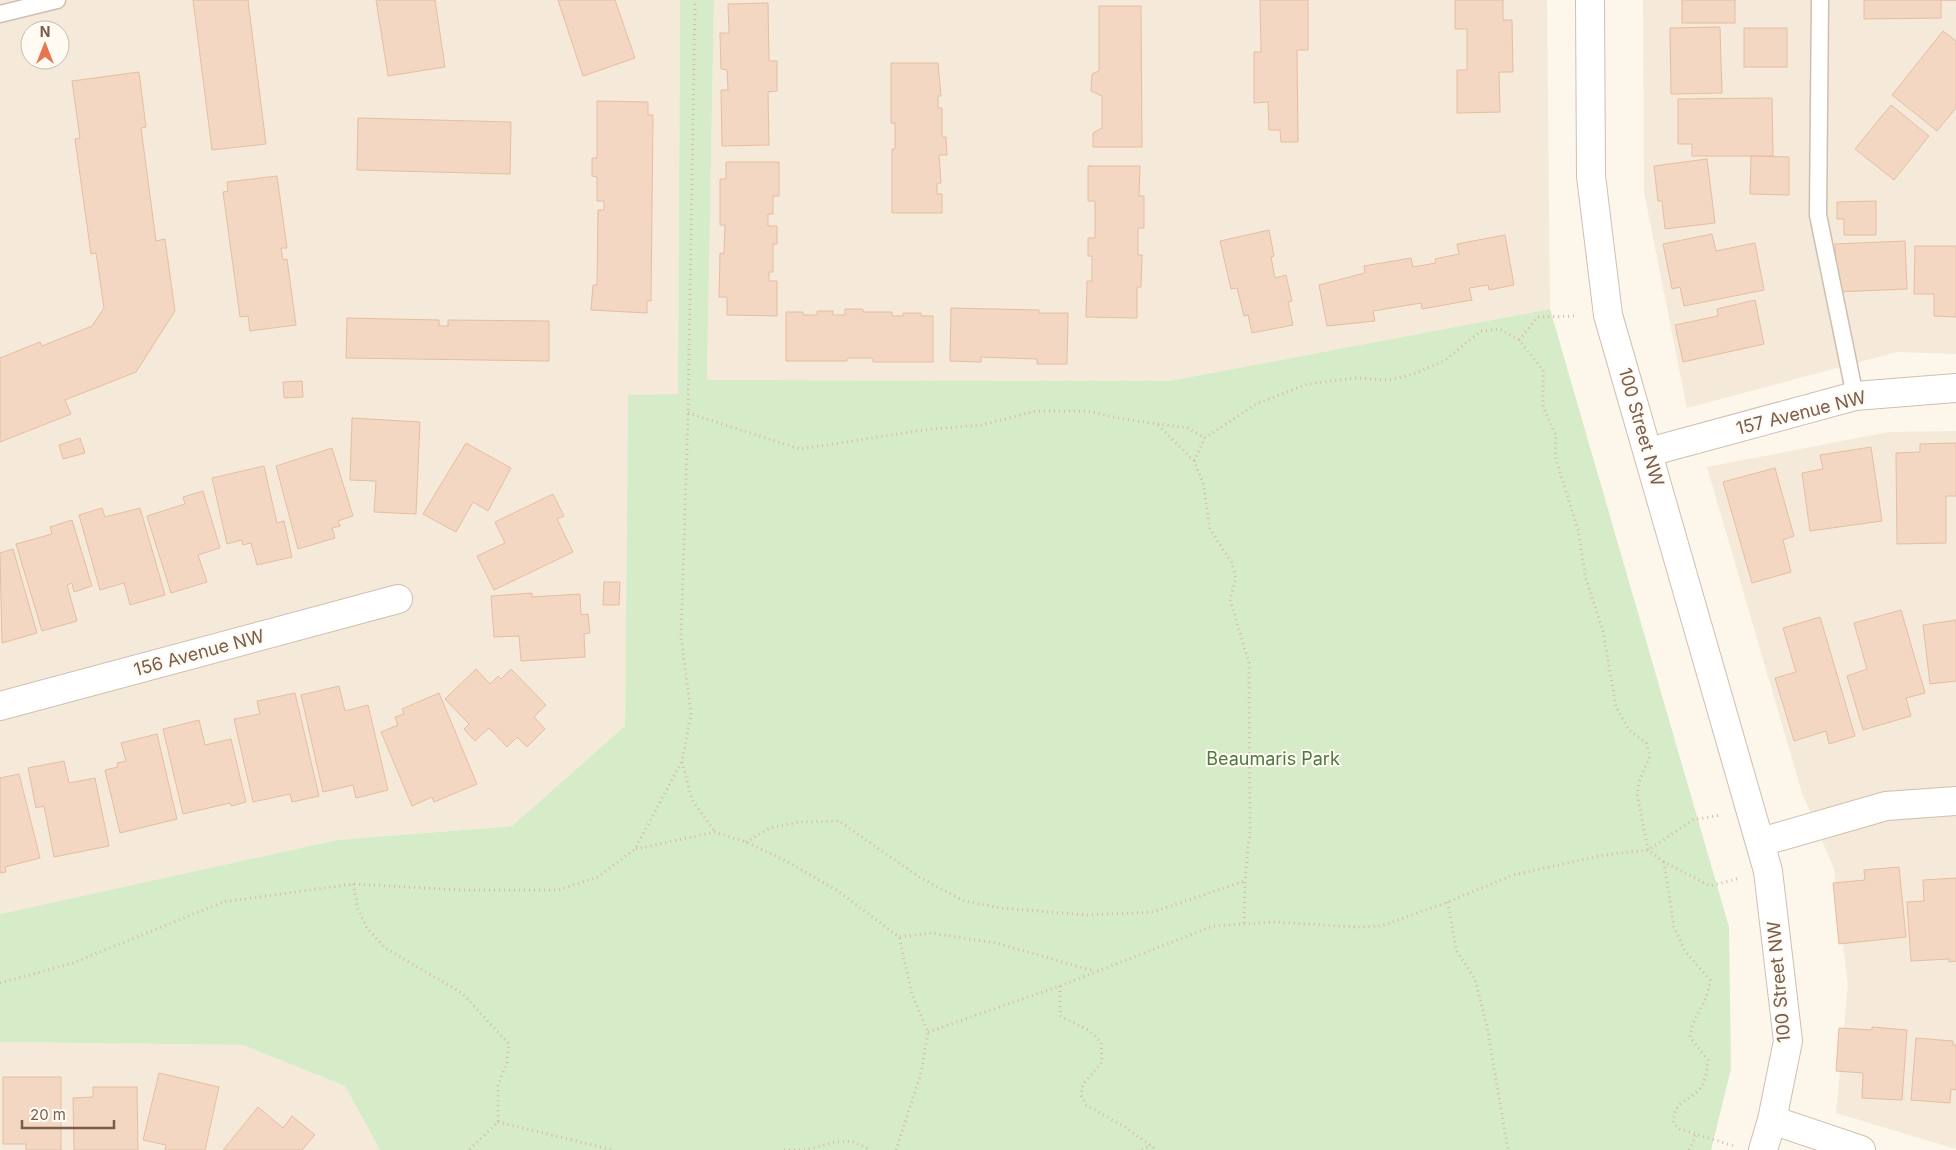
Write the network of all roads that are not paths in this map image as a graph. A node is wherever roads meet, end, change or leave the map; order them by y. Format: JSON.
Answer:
{"nodes":[{"id":1,"x":58,"y":0,"type":"edge"},
{"id":2,"x":1590,"y":0,"type":"edge"},
{"id":3,"x":1820,"y":0,"type":"edge"},
{"id":4,"x":0,"y":14,"type":"edge"},
{"id":5,"x":1956,"y":388,"type":"edge"},
{"id":6,"x":1854,"y":396,"type":"junction"},
{"id":7,"x":1649,"y":452,"type":"junction"},
{"id":8,"x":398,"y":599,"type":"dead end"},
{"id":9,"x":0,"y":706,"type":"edge"},
{"id":10,"x":1956,"y":801,"type":"edge"},
{"id":11,"x":1761,"y":842,"type":"junction"},
{"id":12,"x":1772,"y":1120,"type":"junction"},
{"id":13,"x":1750,"y":1149,"type":"edge"},
{"id":14,"x":1862,"y":1150,"type":"edge"}],
"edges":[{"from":1,"to":4,"type":"lane"},
{"from":2,"to":7,"type":"street","name":"100 Street NW"},
{"from":3,"to":6,"type":"lane"},
{"from":5,"to":6,"type":"street","name":"157 Avenue NW"},
{"from":6,"to":7,"type":"street","name":"157 Avenue NW"},
{"from":7,"to":11,"type":"street","name":"100 Street NW"},
{"from":8,"to":9,"type":"street","name":"156 Avenue NW"},
{"from":10,"to":11,"type":"street"},
{"from":11,"to":12,"type":"street","name":"100 Street NW"},
{"from":12,"to":13,"type":"street","name":"100 Street NW"},
{"from":12,"to":14,"type":"street"}]}
